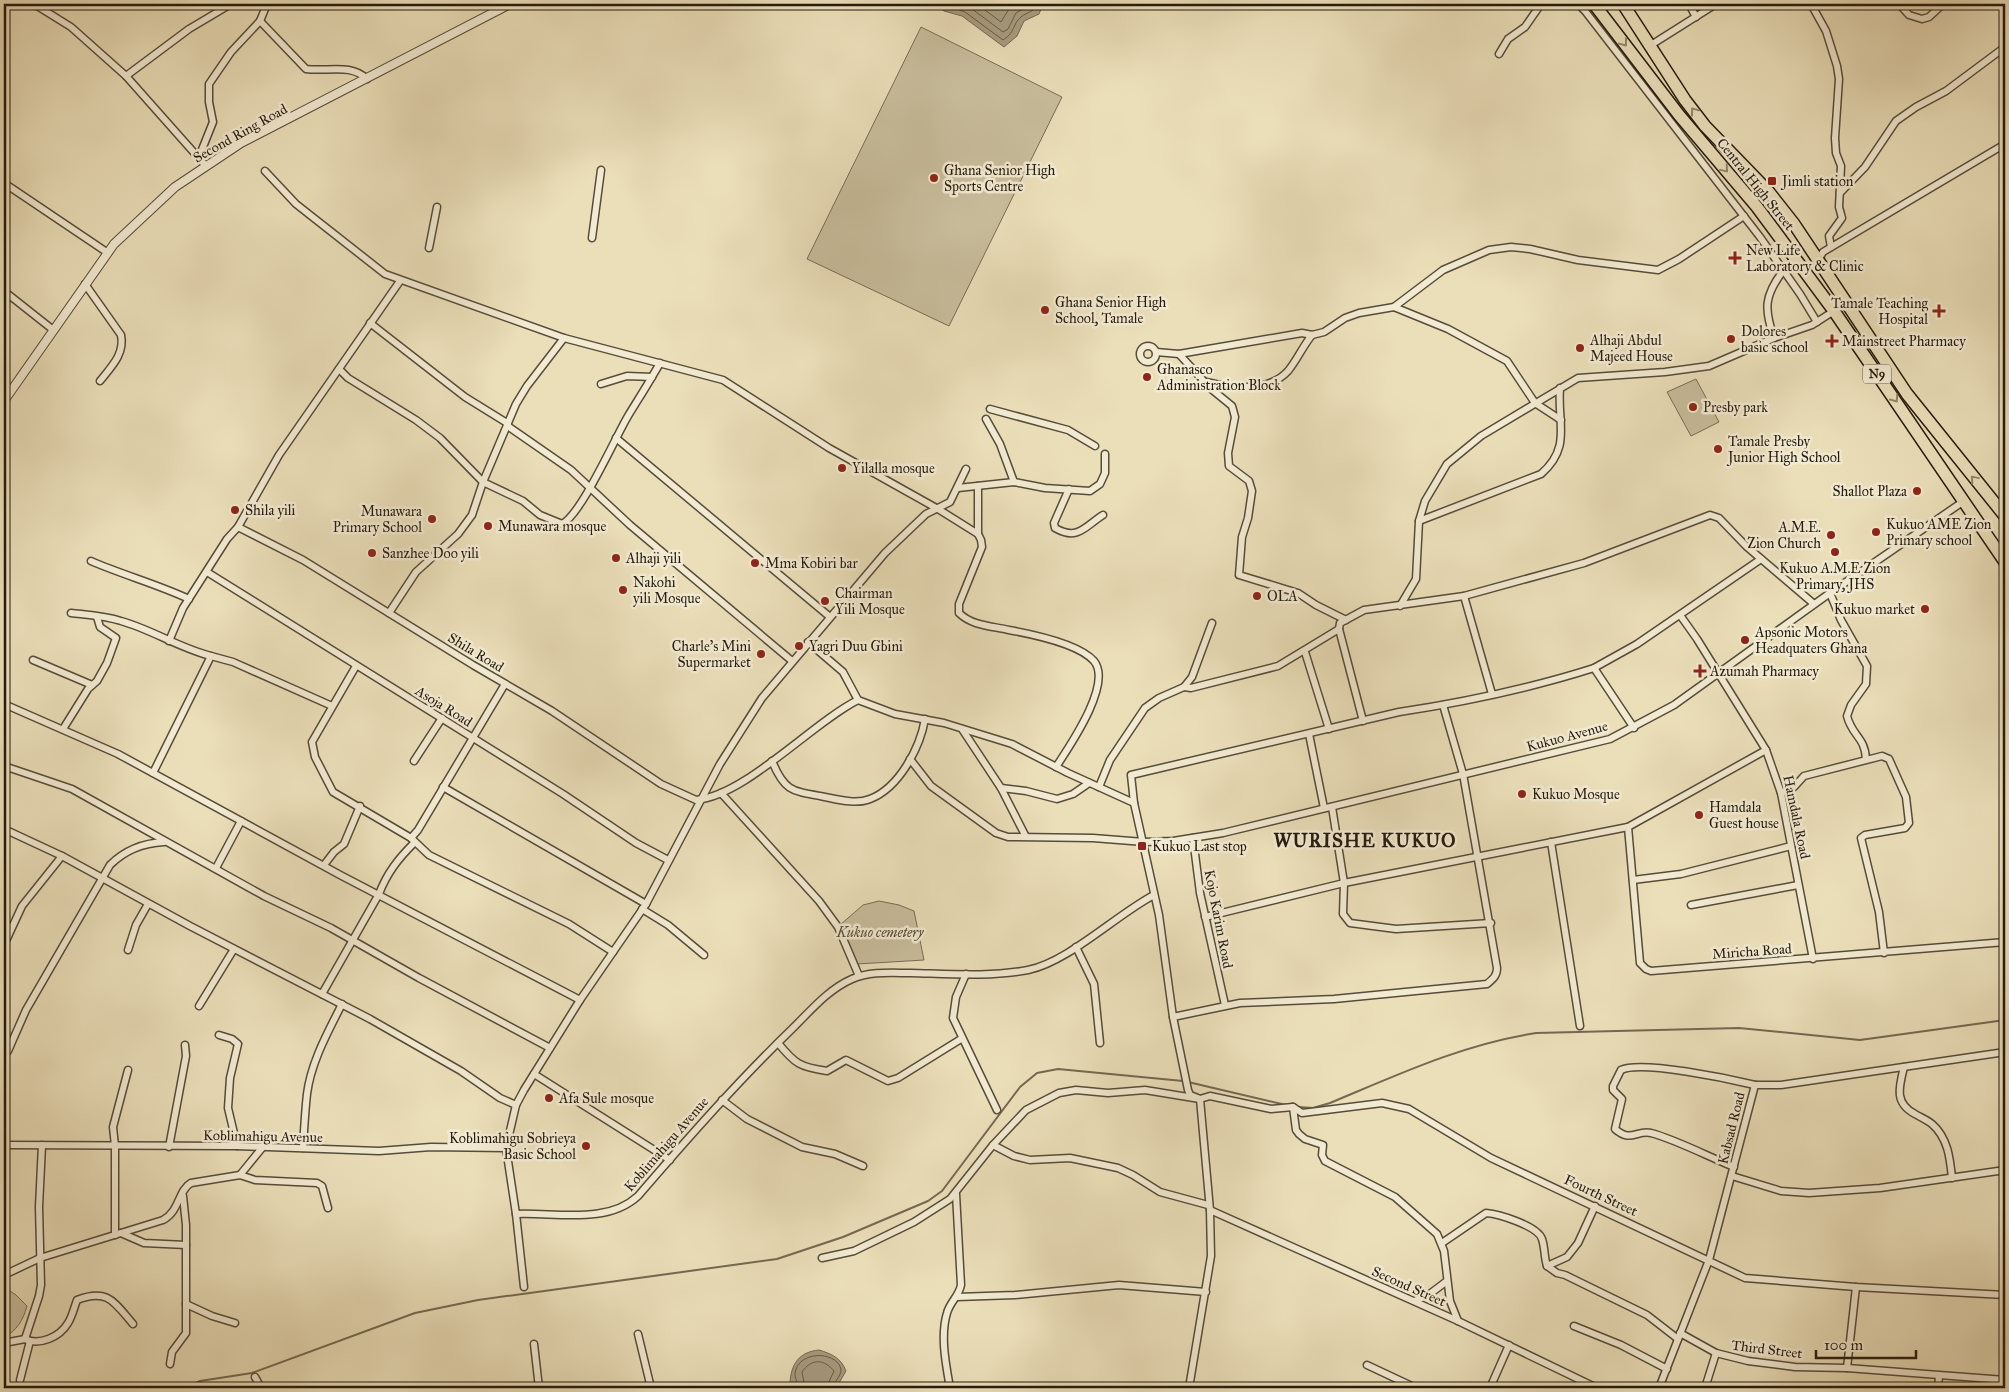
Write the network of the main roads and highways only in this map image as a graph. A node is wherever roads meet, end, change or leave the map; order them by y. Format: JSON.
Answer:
{"nodes":[{"id":1,"x":1594,"y":4,"type":"edge"},
{"id":2,"x":1624,"y":4,"type":"edge"},
{"id":3,"x":1763,"y":184,"type":"junction"},
{"id":4,"x":1743,"y":190,"type":"junction"},
{"id":5,"x":2003,"y":510,"type":"edge"},
{"id":6,"x":2005,"y":562,"type":"edge"}],
"edges":[{"from":1,"to":4,"type":"highway","name":"Central High Street","number":"N9","one_way":true},
{"from":3,"to":2,"type":"highway","name":"Central High Street","number":"N9","one_way":true},
{"from":3,"to":4,"type":"highway"},
{"from":5,"to":3,"type":"highway","name":"Central High Street","number":"N9","one_way":true},
{"from":4,"to":6,"type":"highway","name":"Central High Street","number":"N9","one_way":true}]}
